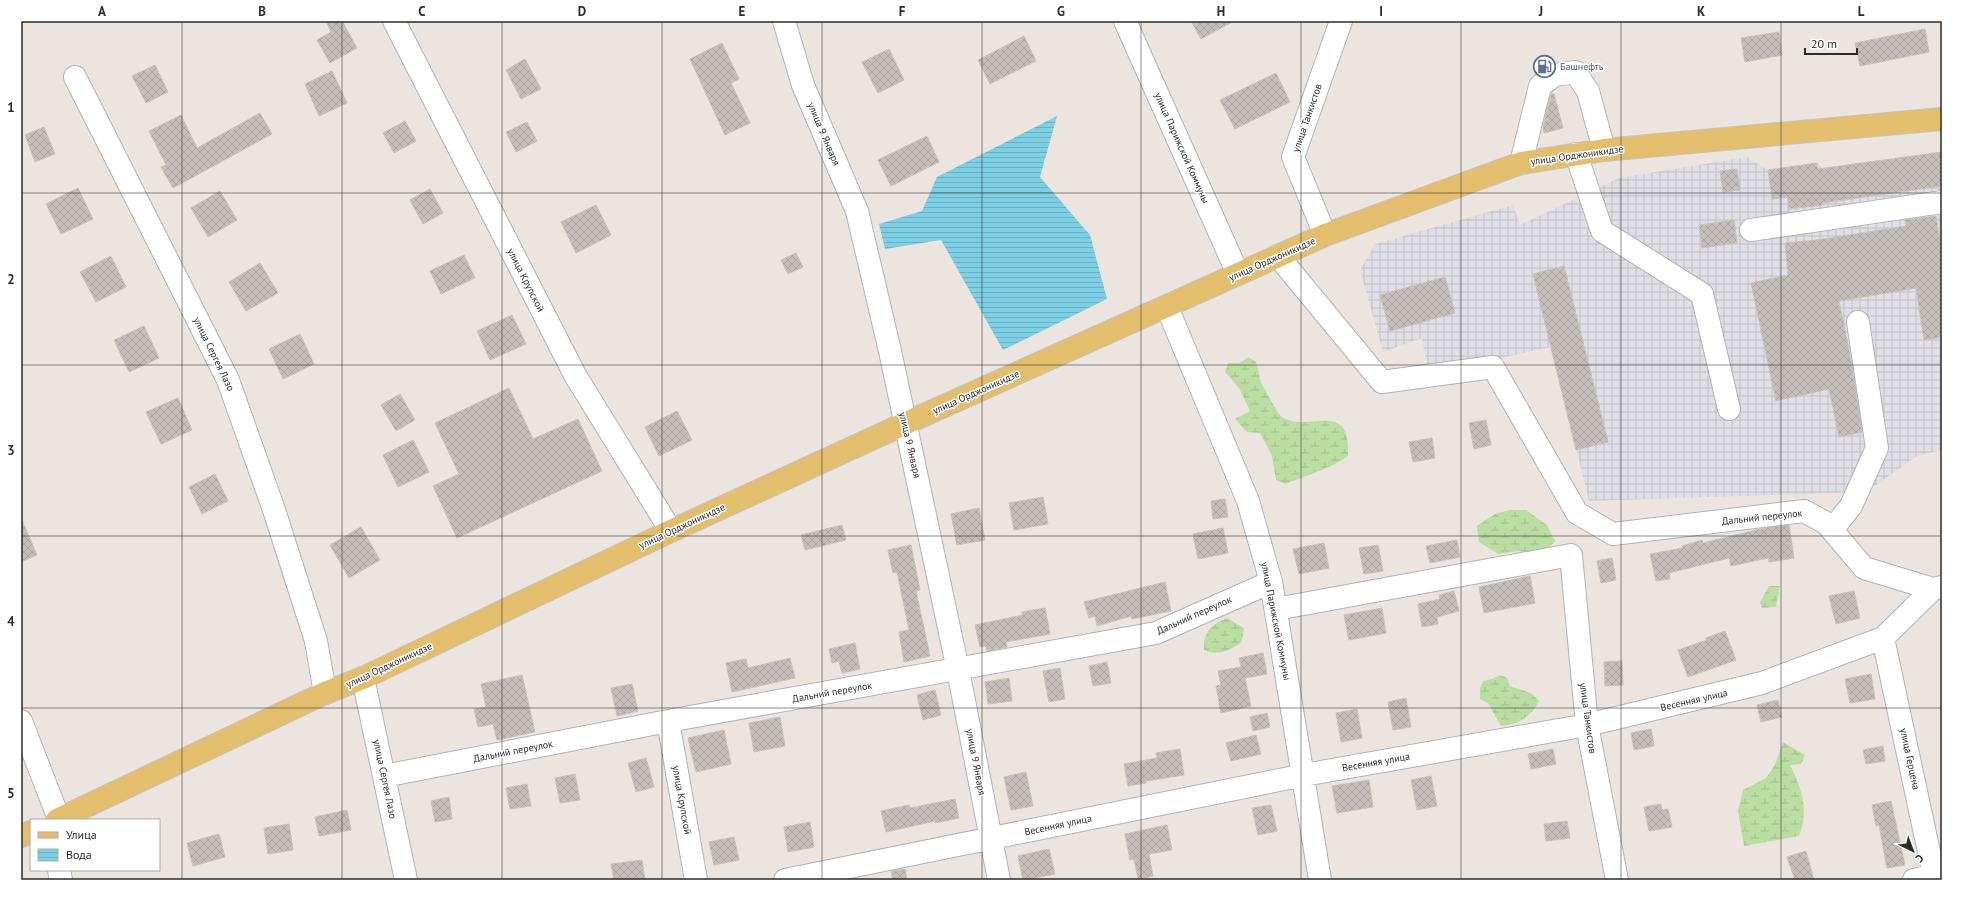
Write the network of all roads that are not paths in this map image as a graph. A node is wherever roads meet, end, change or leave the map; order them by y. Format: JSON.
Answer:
{"nodes":[{"id":1,"x":394,"y":21,"type":"edge"},
{"id":2,"x":784,"y":21,"type":"edge"},
{"id":3,"x":1125,"y":21,"type":"edge"},
{"id":4,"x":1341,"y":21,"type":"edge"},
{"id":5,"x":75,"y":78,"type":"dead end"},
{"id":6,"x":1942,"y":118,"type":"edge"},
{"id":7,"x":1604,"y":150,"type":"junction"},
{"id":8,"x":1576,"y":154,"type":"junction"},
{"id":9,"x":1521,"y":163,"type":"junction"},
{"id":10,"x":1942,"y":202,"type":"edge"},
{"id":11,"x":1751,"y":230,"type":"dead end"},
{"id":12,"x":1326,"y":235,"type":"junction"},
{"id":13,"x":1278,"y":256,"type":"junction"},
{"id":14,"x":1238,"y":274,"type":"junction"},
{"id":15,"x":1167,"y":307,"type":"junction"},
{"id":16,"x":1858,"y":322,"type":"dead end"},
{"id":17,"x":1729,"y":409,"type":"dead end"},
{"id":18,"x":904,"y":424,"type":"junction"},
{"id":19,"x":1832,"y":530,"type":"junction"},
{"id":20,"x":671,"y":531,"type":"junction"},
{"id":21,"x":1271,"y":582,"type":"junction"},
{"id":22,"x":1938,"y":588,"type":"edge"},
{"id":23,"x":1276,"y":609,"type":"junction"},
{"id":24,"x":1883,"y":638,"type":"junction"},
{"id":25,"x":958,"y":670,"type":"junction"},
{"id":26,"x":363,"y":678,"type":"junction"},
{"id":27,"x":325,"y":693,"type":"junction"},
{"id":28,"x":21,"y":721,"type":"edge"},
{"id":29,"x":668,"y":721,"type":"junction"},
{"id":30,"x":1587,"y":725,"type":"junction"},
{"id":31,"x":1304,"y":775,"type":"junction"},
{"id":32,"x":384,"y":776,"type":"junction"},
{"id":33,"x":58,"y":819,"type":"edge"},
{"id":34,"x":992,"y":839,"type":"junction"},
{"id":35,"x":1931,"y":877,"type":"edge"},
{"id":36,"x":406,"y":880,"type":"edge"},
{"id":37,"x":696,"y":880,"type":"edge"},
{"id":38,"x":785,"y":880,"type":"edge"},
{"id":39,"x":999,"y":880,"type":"edge"},
{"id":40,"x":1320,"y":880,"type":"edge"},
{"id":41,"x":1617,"y":880,"type":"edge"}],
"edges":[{"from":1,"to":20,"type":"street","name":"улица Крупской"},
{"from":2,"to":18,"type":"street","name":"улица 9 Января"},
{"from":3,"to":14,"type":"street","name":"улица Парижской Коммуны"},
{"from":4,"to":12,"type":"street","name":"улица Танкистов"},
{"from":5,"to":27,"type":"street","name":"улица Сергея Лазо"},
{"from":6,"to":7,"type":"main road","name":"улица Орджоникидзе"},
{"from":7,"to":8,"type":"main road","name":"улица Орджоникидзе"},
{"from":7,"to":9,"type":"street"},
{"from":8,"to":9,"type":"main road","name":"улица Орджоникидзе"},
{"from":8,"to":17,"type":"street"},
{"from":9,"to":12,"type":"main road","name":"улица Орджоникидзе"},
{"from":10,"to":11,"type":"street"},
{"from":12,"to":13,"type":"main road","name":"улица Орджоникидзе"},
{"from":13,"to":14,"type":"main road","name":"улица Орджоникидзе"},
{"from":13,"to":19,"type":"street","name":"Дальний переулок"},
{"from":14,"to":15,"type":"main road","name":"улица Орджоникидзе"},
{"from":15,"to":18,"type":"main road","name":"улица Орджоникидзе"},
{"from":15,"to":21,"type":"street","name":"улица Парижской Коммуны"},
{"from":16,"to":19,"type":"street"},
{"from":18,"to":20,"type":"main road","name":"улица Орджоникидзе"},
{"from":18,"to":25,"type":"street","name":"улица 9 Января"},
{"from":19,"to":22,"type":"street","name":"Дальний переулок"},
{"from":20,"to":26,"type":"main road","name":"улица Орджоникидзе"},
{"from":21,"to":23,"type":"street","name":"улица Парижской Коммуны"},
{"from":21,"to":25,"type":"street","name":"Дальний переулок"},
{"from":22,"to":24,"type":"street","name":"Весенняя улица"},
{"from":23,"to":30,"type":"street","name":"улица Танкистов"},
{"from":23,"to":31,"type":"street","name":"улица Парижской Коммуны"},
{"from":24,"to":30,"type":"street","name":"Весенняя улица"},
{"from":24,"to":35,"type":"street","name":"улица Герцена"},
{"from":25,"to":29,"type":"street","name":"Дальний переулок"},
{"from":25,"to":34,"type":"street","name":"улица 9 Января"},
{"from":26,"to":27,"type":"main road","name":"улица Орджоникидзе"},
{"from":26,"to":32,"type":"street","name":"улица Сергея Лазо"},
{"from":27,"to":33,"type":"main road","name":"улица Орджоникидзе"},
{"from":28,"to":33,"type":"street"},
{"from":29,"to":32,"type":"street","name":"Дальний переулок"},
{"from":29,"to":37,"type":"street","name":"улица Крупской"},
{"from":30,"to":31,"type":"street","name":"Весенняя улица"},
{"from":30,"to":41,"type":"street","name":"улица Танкистов"},
{"from":31,"to":34,"type":"street","name":"Весенняя улица"},
{"from":31,"to":40,"type":"street","name":"улица Парижской Коммуны"},
{"from":32,"to":36,"type":"street","name":"улица Сергея Лазо"},
{"from":34,"to":38,"type":"street","name":"Весенняя улица"},
{"from":34,"to":39,"type":"street","name":"улица 9 Января"}]}
